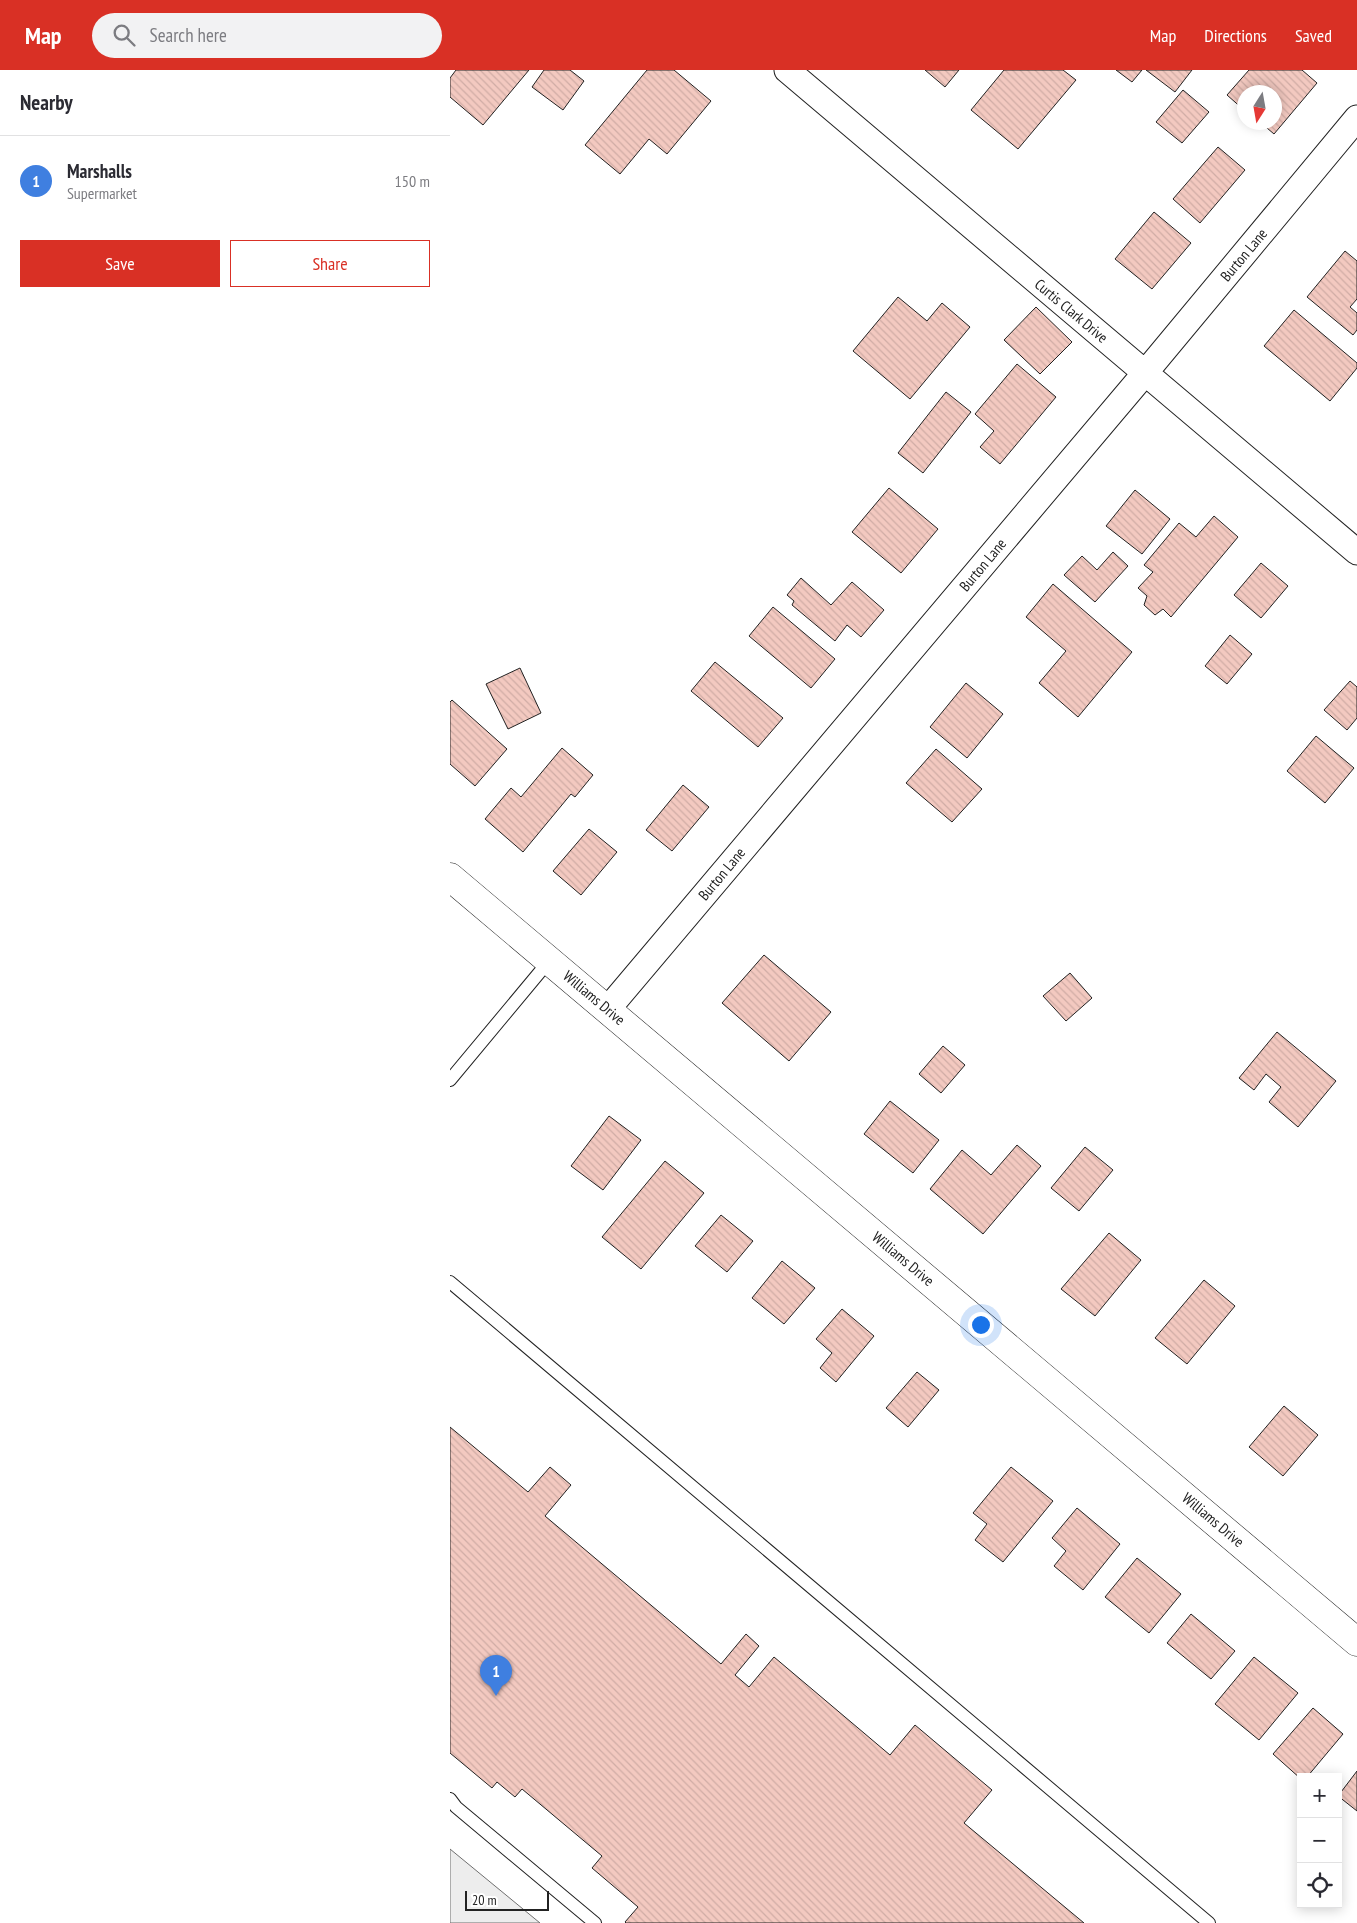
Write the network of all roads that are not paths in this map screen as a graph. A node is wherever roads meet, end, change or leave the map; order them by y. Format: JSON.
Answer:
{"nodes":[{"id":1,"x":787,"y":70,"type":"edge"},
{"id":2,"x":1357,"y":118,"type":"edge"},
{"id":3,"x":1144,"y":374,"type":"junction"},
{"id":4,"x":1357,"y":552,"type":"edge"},
{"id":5,"x":450,"y":876,"type":"edge"},
{"id":6,"x":549,"y":961,"type":"junction"},
{"id":7,"x":607,"y":1010,"type":"junction"},
{"id":8,"x":450,"y":1080,"type":"edge"},
{"id":9,"x":450,"y":1282,"type":"edge"},
{"id":10,"x":1357,"y":1642,"type":"edge"},
{"id":11,"x":450,"y":1799,"type":"edge"},
{"id":12,"x":595,"y":1923,"type":"edge"},
{"id":13,"x":1209,"y":1923,"type":"edge"}],
"edges":[{"from":1,"to":3,"type":"street","name":"Curtis Clark Drive"},
{"from":2,"to":3,"type":"street","name":"Burton Lane"},
{"from":3,"to":4,"type":"street","name":"Curtis Clark Drive"},
{"from":3,"to":7,"type":"street","name":"Burton Lane"},
{"from":5,"to":6,"type":"street","name":"Williams Drive"},
{"from":6,"to":7,"type":"street","name":"Williams Drive"},
{"from":6,"to":8,"type":"lane"},
{"from":7,"to":10,"type":"street","name":"Williams Drive"},
{"from":9,"to":13,"type":"lane"},
{"from":11,"to":12,"type":"lane"}]}
